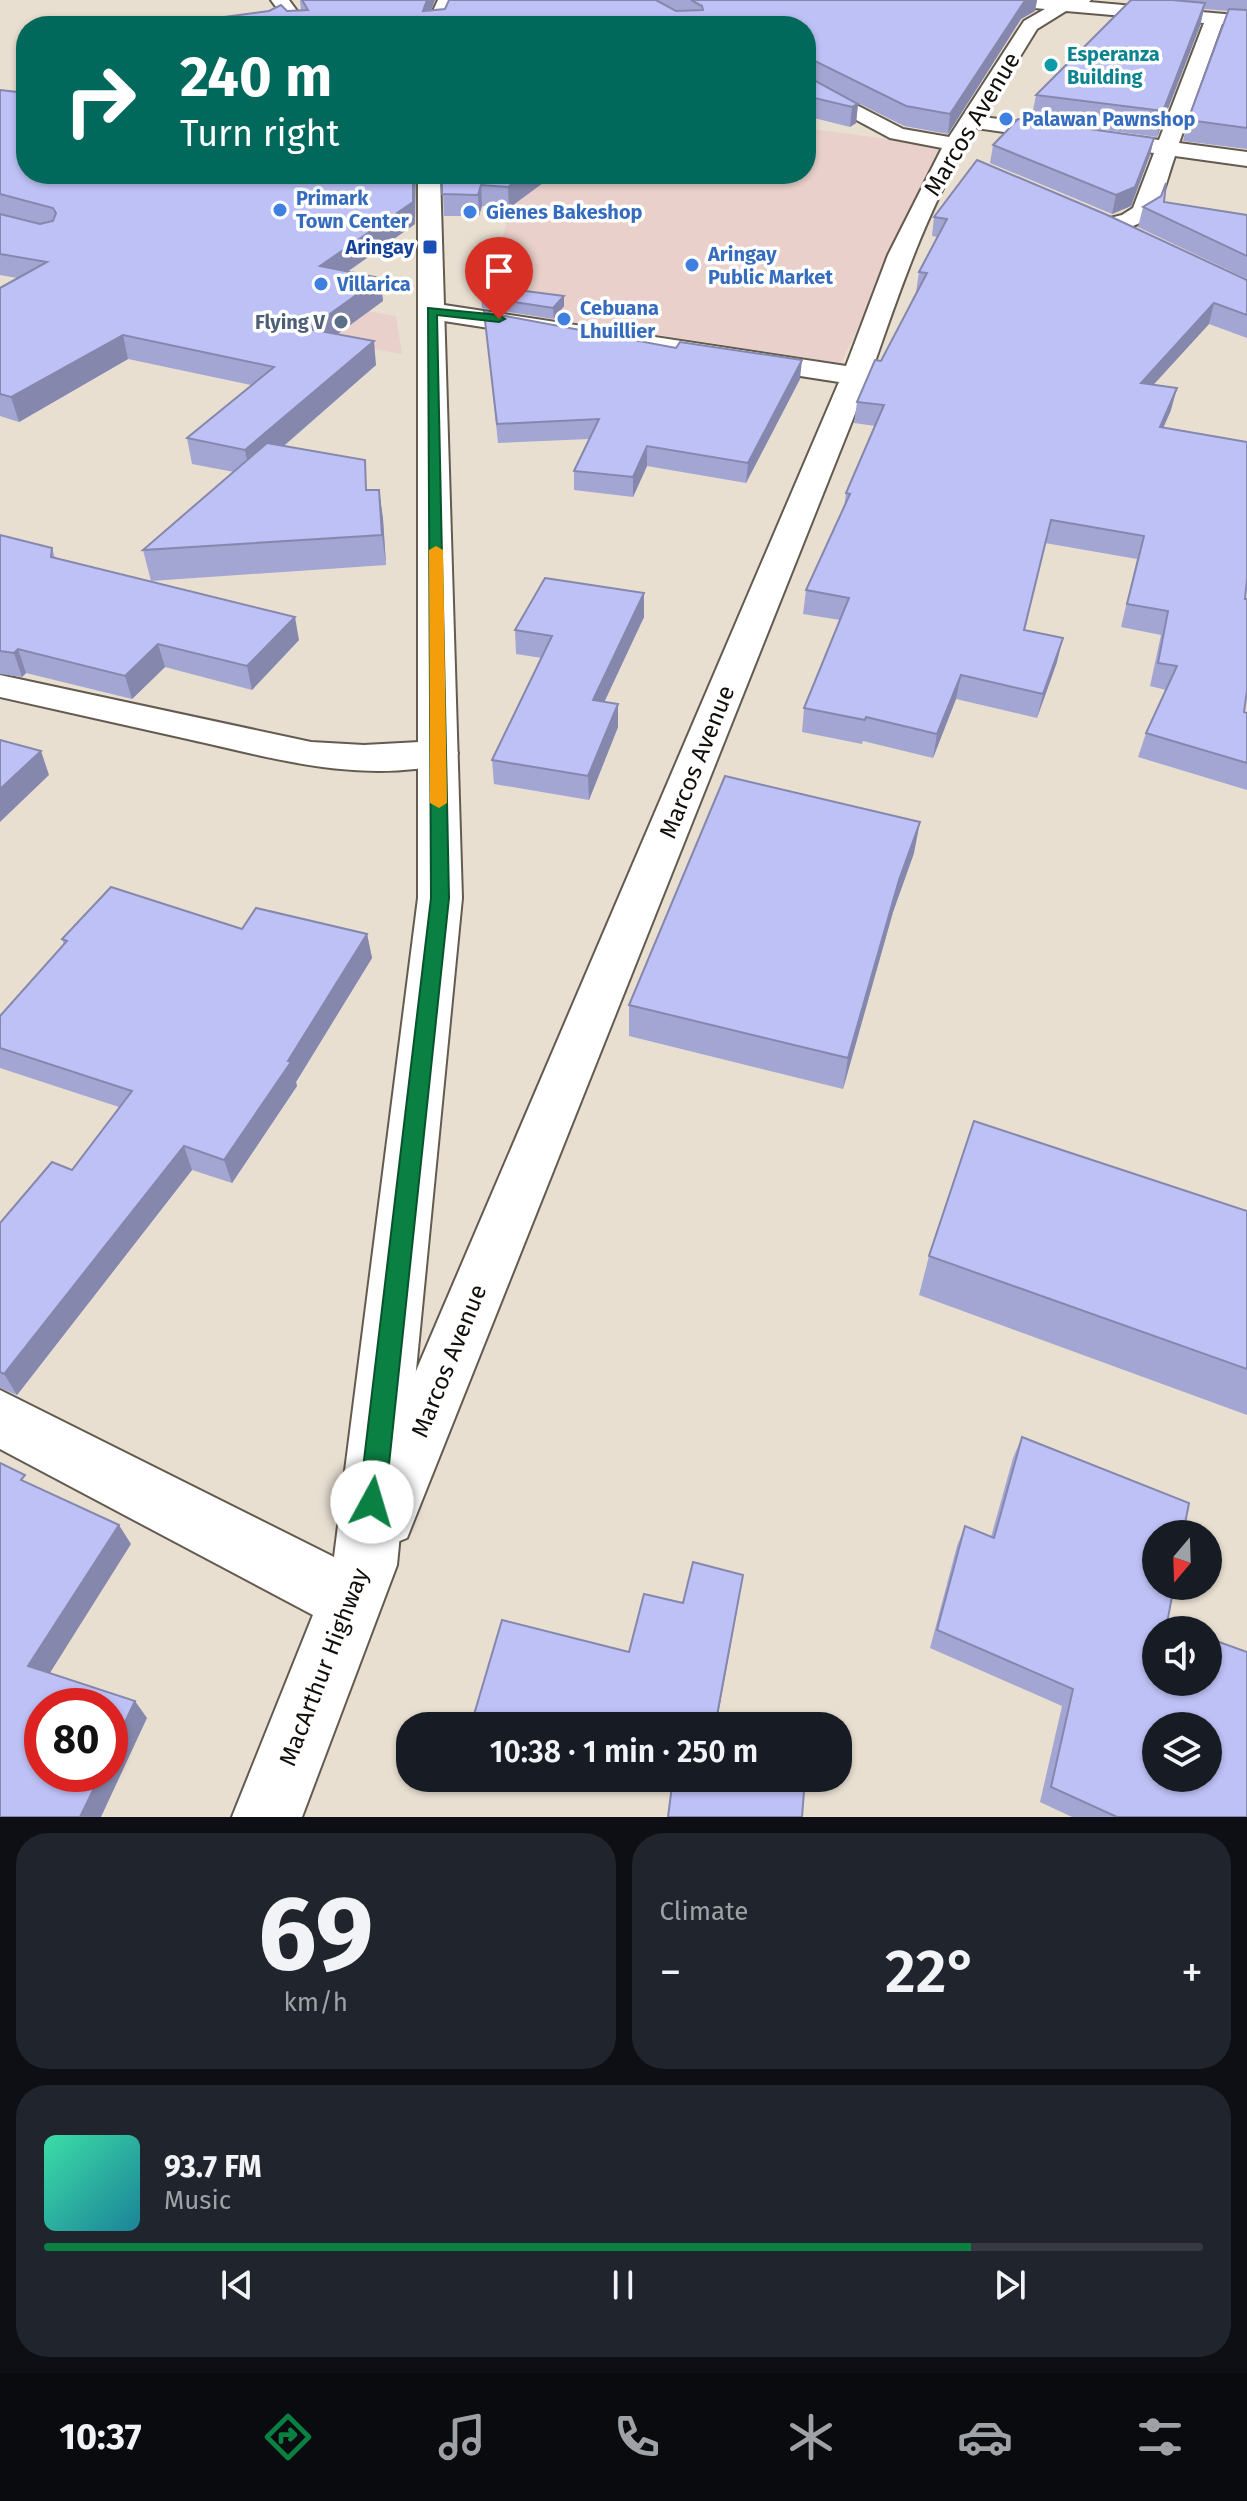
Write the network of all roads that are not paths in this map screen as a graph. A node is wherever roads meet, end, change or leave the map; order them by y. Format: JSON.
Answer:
{"nodes":[{"id":1,"x":1003,"y":0,"type":"edge"},
{"id":2,"x":1082,"y":0,"type":"edge"},
{"id":3,"x":1062,"y":6,"type":"junction"},
{"id":4,"x":1215,"y":18,"type":"junction"},
{"id":5,"x":1247,"y":21,"type":"edge"},
{"id":6,"x":816,"y":90,"type":"edge"},
{"id":7,"x":970,"y":121,"type":"junction"},
{"id":8,"x":1166,"y":148,"type":"junction"},
{"id":9,"x":956,"y":154,"type":"junction"},
{"id":10,"x":1247,"y":159,"type":"edge"},
{"id":11,"x":429,"y":184,"type":"edge"},
{"id":12,"x":1138,"y":239,"type":"edge"},
{"id":13,"x":431,"y":311,"type":"junction"},
{"id":14,"x":856,"y":376,"type":"junction"},
{"id":15,"x":0,"y":686,"type":"edge"},
{"id":16,"x":438,"y":753,"type":"junction"},
{"id":17,"x":0,"y":1418,"type":"edge"},
{"id":18,"x":358,"y":1583,"type":"junction"},
{"id":19,"x":267,"y":1817,"type":"edge"}],
"edges":[{"from":1,"to":3,"type":"main road"},
{"from":2,"to":3,"type":"main road","name":"Marcos Avenue"},
{"from":3,"to":4,"type":"main road"},
{"from":3,"to":7,"type":"main road","name":"Marcos Avenue"},
{"from":4,"to":5,"type":"main road"},
{"from":4,"to":8,"type":"main road"},
{"from":6,"to":9,"type":"main road"},
{"from":7,"to":8,"type":"main road"},
{"from":7,"to":9,"type":"main road","name":"Marcos Avenue"},
{"from":8,"to":10,"type":"main road"},
{"from":8,"to":12,"type":"main road"},
{"from":9,"to":14,"type":"main road","name":"Marcos Avenue"},
{"from":11,"to":13,"type":"main road","name":"MacArthur Highway"},
{"from":13,"to":14,"type":"main road"},
{"from":13,"to":16,"type":"main road","name":"MacArthur Highway"},
{"from":14,"to":18,"type":"main road","name":"Marcos Avenue"},
{"from":15,"to":16,"type":"main road"},
{"from":16,"to":18,"type":"main road","name":"MacArthur Highway"},
{"from":17,"to":18,"type":"main road"},
{"from":18,"to":19,"type":"main road","name":"MacArthur Highway"}]}
